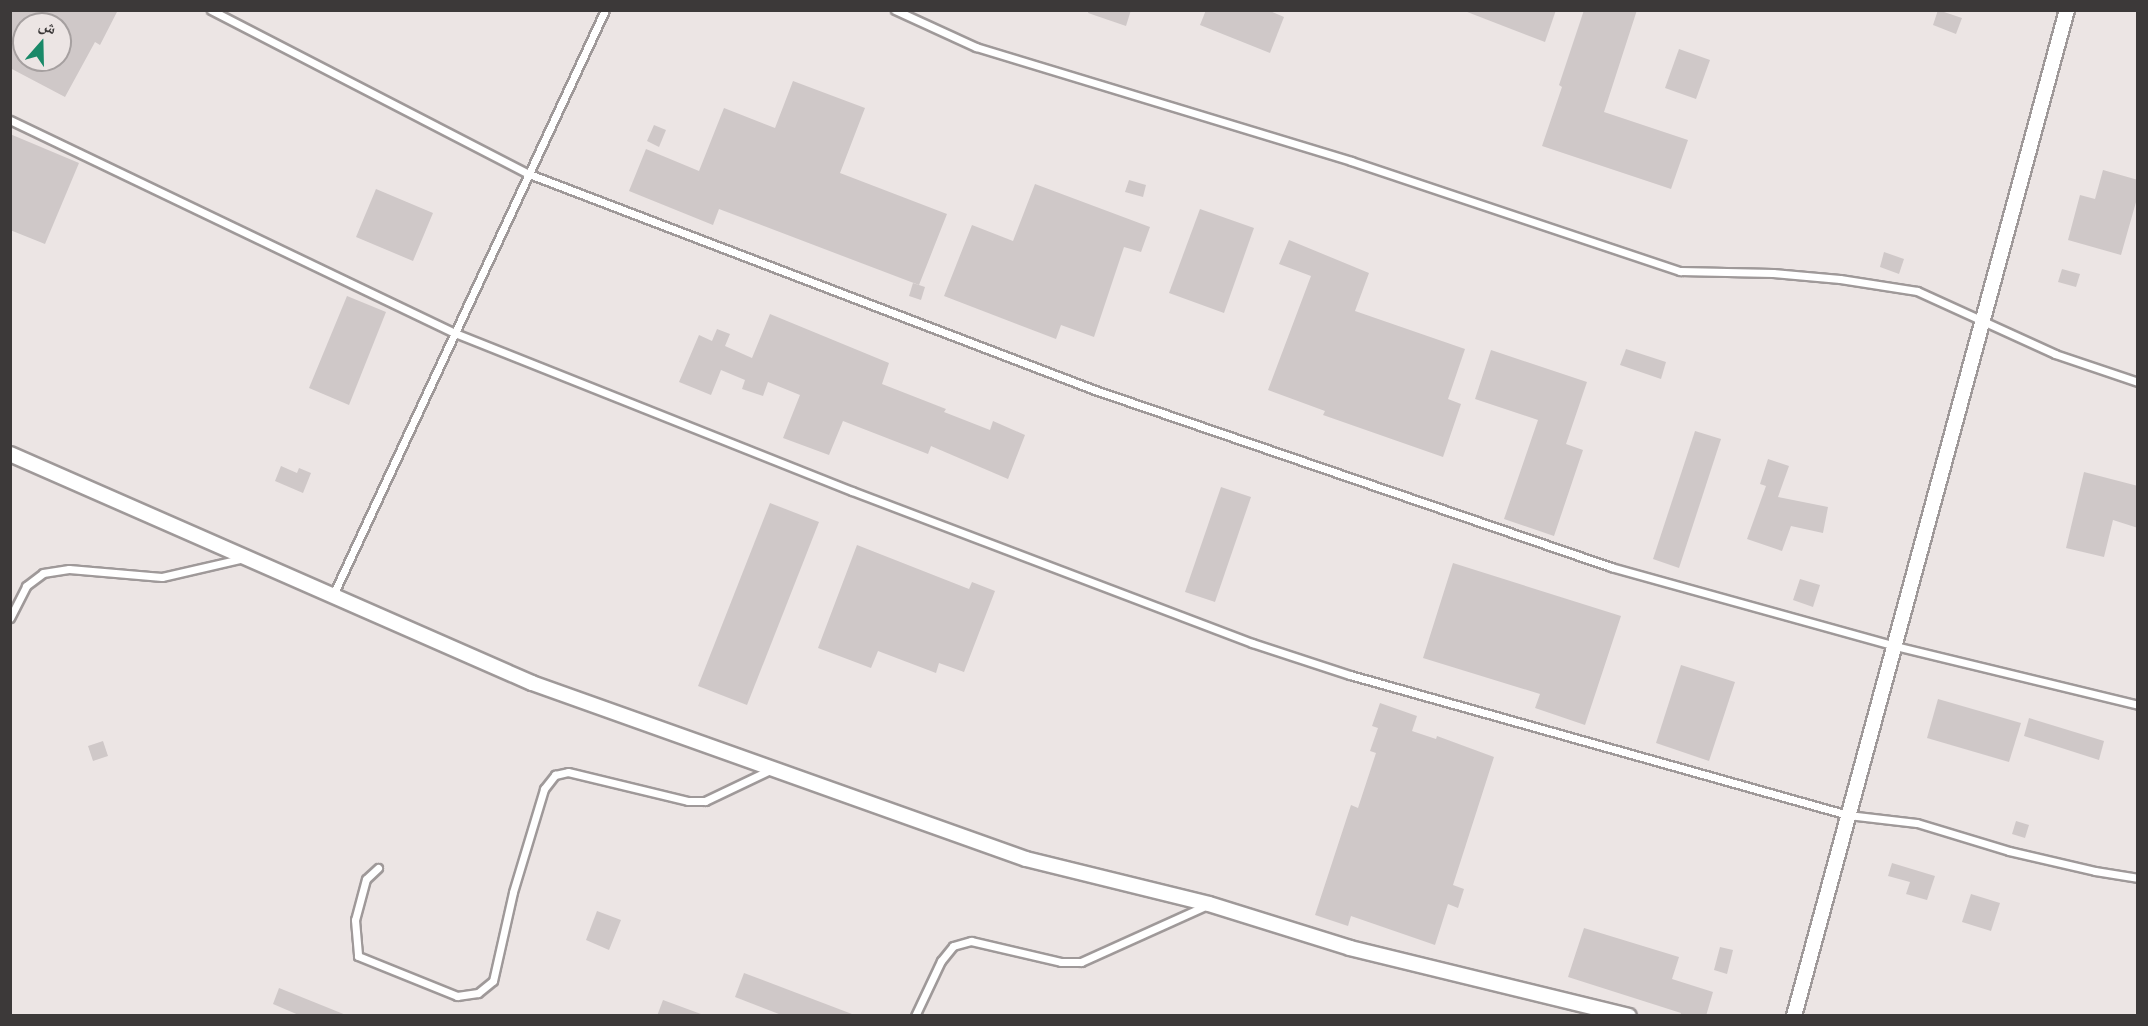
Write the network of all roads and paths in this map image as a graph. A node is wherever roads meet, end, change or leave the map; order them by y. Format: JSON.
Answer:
{"nodes":[{"id":1,"x":211,"y":10,"type":"edge"},
{"id":2,"x":605,"y":10,"type":"edge"},
{"id":3,"x":895,"y":10,"type":"edge"},
{"id":4,"x":2067,"y":10,"type":"edge"},
{"id":5,"x":10,"y":120,"type":"edge"},
{"id":6,"x":529,"y":174,"type":"junction"},
{"id":7,"x":1981,"y":319,"type":"junction"},
{"id":8,"x":455,"y":333,"type":"junction"},
{"id":9,"x":2138,"y":382,"type":"edge"},
{"id":10,"x":10,"y":454,"type":"edge"},
{"id":11,"x":247,"y":558,"type":"junction"},
{"id":12,"x":333,"y":595,"type":"junction"},
{"id":13,"x":10,"y":618,"type":"edge"},
{"id":14,"x":1895,"y":646,"type":"junction"},
{"id":15,"x":2138,"y":705,"type":"edge"},
{"id":16,"x":772,"y":769,"type":"junction"},
{"id":17,"x":1848,"y":815,"type":"junction"},
{"id":18,"x":378,"y":868,"type":"dead end"},
{"id":19,"x":2138,"y":878,"type":"edge"},
{"id":20,"x":1209,"y":904,"type":"junction"},
{"id":21,"x":915,"y":1016,"type":"edge"},
{"id":22,"x":1629,"y":1016,"type":"edge"},
{"id":23,"x":1794,"y":1016,"type":"edge"}],
"edges":[{"from":1,"to":6,"type":"lane"},
{"from":2,"to":6,"type":"lane"},
{"from":3,"to":7,"type":"lane"},
{"from":4,"to":7,"type":"street"},
{"from":5,"to":8,"type":"lane"},
{"from":6,"to":8,"type":"lane"},
{"from":6,"to":14,"type":"lane"},
{"from":7,"to":9,"type":"lane"},
{"from":7,"to":14,"type":"street"},
{"from":8,"to":12,"type":"lane"},
{"from":8,"to":17,"type":"lane"},
{"from":10,"to":11,"type":"street"},
{"from":11,"to":12,"type":"street"},
{"from":11,"to":13,"type":"lane"},
{"from":12,"to":16,"type":"street"},
{"from":14,"to":15,"type":"lane"},
{"from":14,"to":17,"type":"street"},
{"from":16,"to":18,"type":"lane"},
{"from":16,"to":20,"type":"street"},
{"from":17,"to":19,"type":"lane"},
{"from":17,"to":23,"type":"street"},
{"from":20,"to":21,"type":"lane"},
{"from":20,"to":22,"type":"street"}]}
